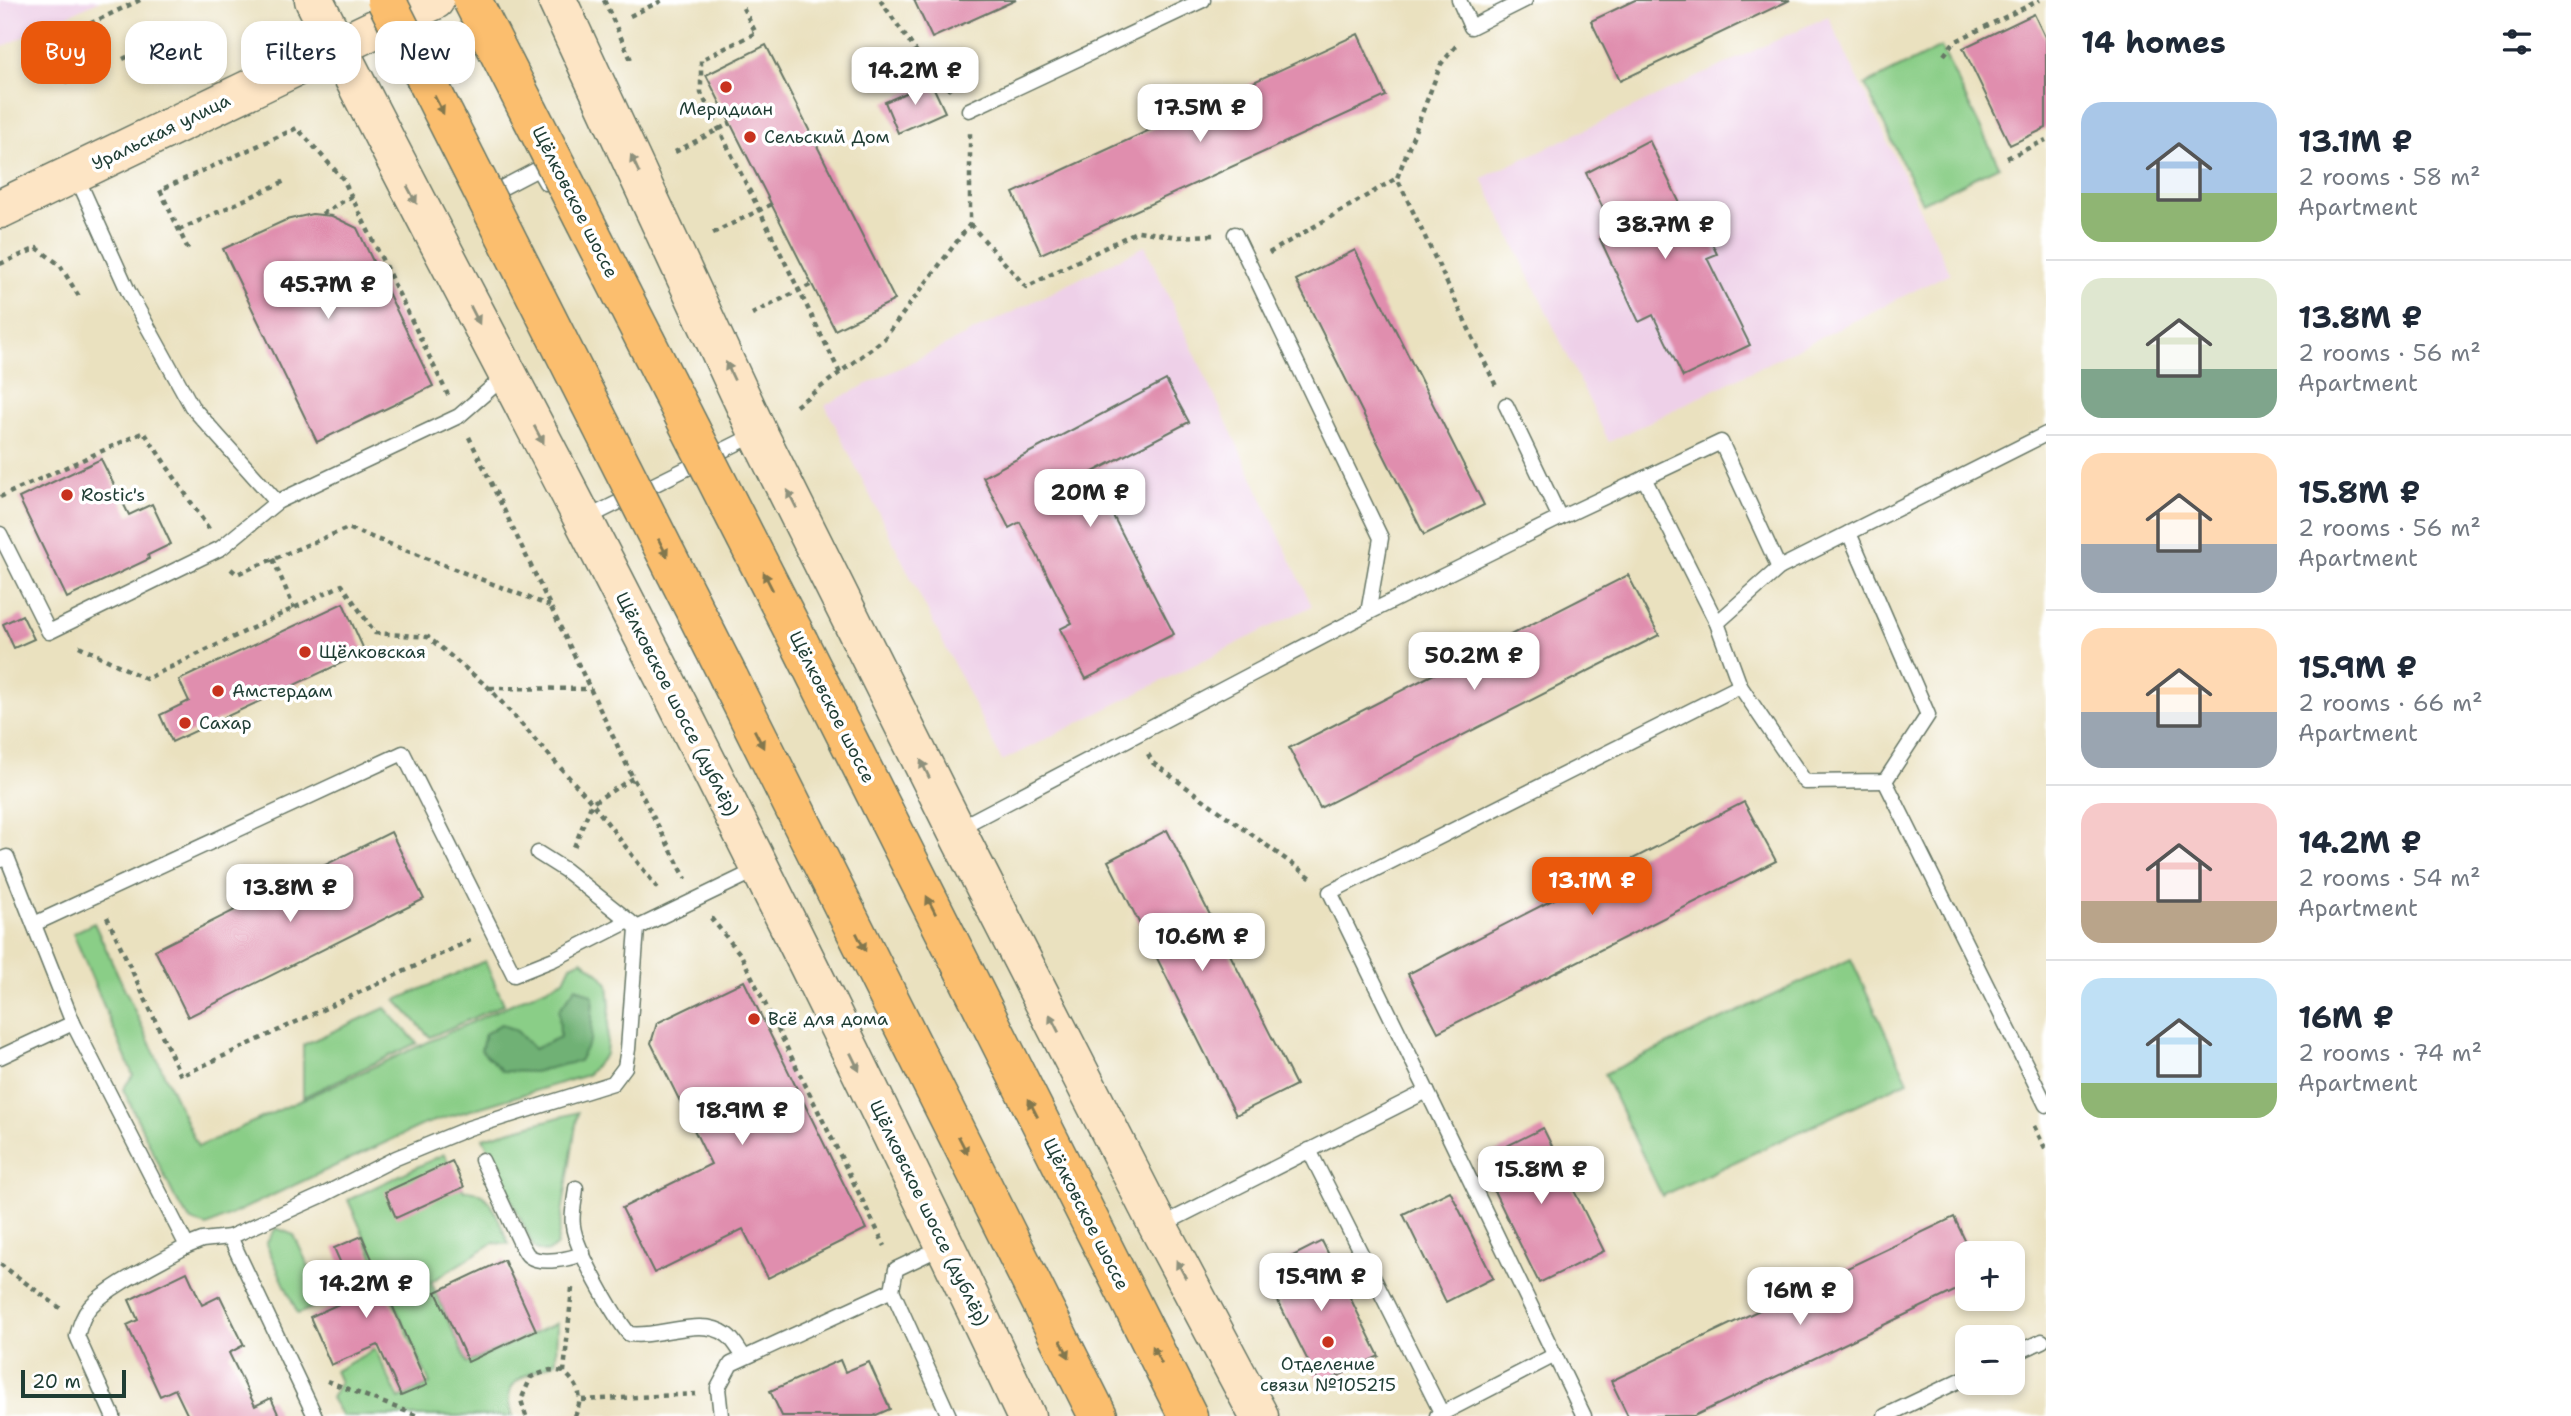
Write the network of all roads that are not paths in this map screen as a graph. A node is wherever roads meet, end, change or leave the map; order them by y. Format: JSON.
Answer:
{"nodes":[{"id":1,"x":314,"y":0,"type":"edge"},
{"id":2,"x":386,"y":0,"type":"edge"},
{"id":3,"x":435,"y":0,"type":"edge"},
{"id":4,"x":472,"y":0,"type":"edge"},
{"id":5,"x":557,"y":0,"type":"edge"},
{"id":6,"x":1203,"y":0,"type":"edge"},
{"id":7,"x":1459,"y":0,"type":"edge"},
{"id":8,"x":1525,"y":0,"type":"edge"},
{"id":9,"x":324,"y":21,"type":"edge"},
{"id":10,"x":361,"y":35,"type":"edge"},
{"id":11,"x":260,"y":84,"type":"edge"},
{"id":12,"x":356,"y":84,"type":"edge"},
{"id":13,"x":970,"y":110,"type":"road end"},
{"id":14,"x":75,"y":173,"type":"junction"},
{"id":15,"x":555,"y":201,"type":"dead end"},
{"id":16,"x":0,"y":209,"type":"edge"},
{"id":17,"x":1235,"y":234,"type":"road end"},
{"id":18,"x":506,"y":375,"type":"junction"},
{"id":19,"x":1506,"y":405,"type":"road end"},
{"id":20,"x":758,"y":433,"type":"junction"},
{"id":21,"x":2046,"y":434,"type":"edge"},
{"id":22,"x":1644,"y":478,"type":"junction"},
{"id":23,"x":647,"y":489,"type":"junction"},
{"id":24,"x":277,"y":502,"type":"junction"},
{"id":25,"x":1560,"y":518,"type":"junction"},
{"id":26,"x":584,"y":520,"type":"junction"},
{"id":27,"x":1849,"y":533,"type":"junction"},
{"id":28,"x":0,"y":534,"type":"edge"},
{"id":29,"x":1779,"y":568,"type":"junction"},
{"id":30,"x":1368,"y":613,"type":"junction"},
{"id":31,"x":1717,"y":623,"type":"junction"},
{"id":32,"x":1740,"y":686,"type":"junction"},
{"id":33,"x":1885,"y":781,"type":"junction"},
{"id":34,"x":956,"y":830,"type":"junction"},
{"id":35,"x":538,"y":853,"type":"dead end"},
{"id":36,"x":2,"y":855,"type":"edge"},
{"id":37,"x":760,"y":869,"type":"junction"},
{"id":38,"x":34,"y":924,"type":"junction"},
{"id":39,"x":633,"y":925,"type":"junction"},
{"id":40,"x":73,"y":1023,"type":"junction"},
{"id":41,"x":0,"y":1057,"type":"edge"},
{"id":42,"x":1427,"y":1091,"type":"junction"},
{"id":43,"x":2046,"y":1105,"type":"edge"},
{"id":44,"x":1309,"y":1150,"type":"junction"},
{"id":45,"x":482,"y":1160,"type":"dead end"},
{"id":46,"x":576,"y":1188,"type":"dead end"},
{"id":47,"x":1158,"y":1226,"type":"junction"},
{"id":48,"x":230,"y":1237,"type":"junction"},
{"id":49,"x":187,"y":1246,"type":"junction"},
{"id":50,"x":946,"y":1246,"type":"junction"},
{"id":51,"x":579,"y":1255,"type":"junction"},
{"id":52,"x":892,"y":1290,"type":"junction"},
{"id":53,"x":2042,"y":1341,"type":"dead end"},
{"id":54,"x":2025,"y":1349,"type":"edge"},
{"id":55,"x":1555,"y":1355,"type":"junction"},
{"id":56,"x":744,"y":1357,"type":"junction"},
{"id":57,"x":1955,"y":1383,"type":"edge"},
{"id":58,"x":1439,"y":1415,"type":"edge"},
{"id":59,"x":113,"y":1416,"type":"edge"},
{"id":60,"x":315,"y":1416,"type":"edge"},
{"id":61,"x":721,"y":1416,"type":"edge"},
{"id":62,"x":949,"y":1416,"type":"edge"},
{"id":63,"x":1026,"y":1416,"type":"edge"},
{"id":64,"x":1098,"y":1416,"type":"edge"},
{"id":65,"x":1188,"y":1416,"type":"edge"},
{"id":66,"x":1259,"y":1416,"type":"edge"},
{"id":67,"x":1584,"y":1416,"type":"edge"},
{"id":68,"x":1885,"y":1416,"type":"edge"}],
"edges":[{"from":1,"to":9,"type":"main road","name":"Щёлковское шоссе (дублёр)"},
{"from":2,"to":64,"type":"main road","one_way":true,"bridge":true},
{"from":3,"to":10,"type":"main road","name":"Уральская улица"},
{"from":65,"to":4,"type":"main road","name":"Щёлковское шоссе","one_way":true,"bridge":true},
{"from":20,"to":5,"type":"main road","one_way":true},
{"from":6,"to":13,"type":"lane"},
{"from":7,"to":8,"type":"lane"},
{"from":11,"to":14,"type":"main road","name":"Уральская улица"},
{"from":12,"to":18,"type":"main road","name":"Щёлковское шоссе (дублёр)","one_way":true},
{"from":14,"to":16,"type":"main road","name":"Уральская улица"},
{"from":14,"to":24,"type":"lane"},
{"from":15,"to":23,"type":"lane"},
{"from":17,"to":30,"type":"lane"},
{"from":18,"to":24,"type":"lane"},
{"from":18,"to":26,"type":"main road","name":"Щёлковское шоссе (дублёр)","one_way":true},
{"from":19,"to":25,"type":"lane"},
{"from":20,"to":23,"type":"lane"},
{"from":34,"to":20,"type":"main road","one_way":true},
{"from":21,"to":27,"type":"lane"},
{"from":22,"to":25,"type":"lane"},
{"from":22,"to":29,"type":"lane"},
{"from":22,"to":31,"type":"lane"},
{"from":23,"to":26,"type":"lane"},
{"from":24,"to":28,"type":"lane"},
{"from":25,"to":30,"type":"lane"},
{"from":26,"to":37,"type":"main road","name":"Щёлковское шоссе (дублёр)"},
{"from":27,"to":29,"type":"lane"},
{"from":27,"to":33,"type":"lane"},
{"from":29,"to":31,"type":"lane"},
{"from":30,"to":34,"type":"lane"},
{"from":31,"to":32,"type":"lane"},
{"from":32,"to":33,"type":"lane"},
{"from":32,"to":42,"type":"lane"},
{"from":33,"to":43,"type":"lane"},
{"from":47,"to":34,"type":"main road","one_way":true},
{"from":35,"to":39,"type":"lane"},
{"from":36,"to":38,"type":"lane"},
{"from":37,"to":39,"type":"lane"},
{"from":37,"to":50,"type":"main road","name":"Щёлковское шоссе (дублёр)","one_way":true},
{"from":38,"to":39,"type":"lane"},
{"from":38,"to":40,"type":"lane"},
{"from":39,"to":48,"type":"lane"},
{"from":40,"to":41,"type":"lane"},
{"from":40,"to":49,"type":"lane"},
{"from":42,"to":44,"type":"lane"},
{"from":42,"to":55,"type":"lane"},
{"from":44,"to":47,"type":"lane"},
{"from":44,"to":58,"type":"lane"},
{"from":45,"to":51,"type":"lane"},
{"from":46,"to":51,"type":"lane"},
{"from":66,"to":47,"type":"main road","one_way":true},
{"from":48,"to":49,"type":"lane"},
{"from":48,"to":60,"type":"lane"},
{"from":49,"to":59,"type":"lane"},
{"from":50,"to":52,"type":"lane"},
{"from":50,"to":63,"type":"main road","name":"Щёлковское шоссе (дублёр)"},
{"from":51,"to":56,"type":"lane"},
{"from":52,"to":56,"type":"lane"},
{"from":52,"to":62,"type":"lane"},
{"from":53,"to":54,"type":"lane"},
{"from":55,"to":58,"type":"lane"},
{"from":55,"to":67,"type":"lane"},
{"from":56,"to":61,"type":"lane"},
{"from":57,"to":68,"type":"lane"}]}
